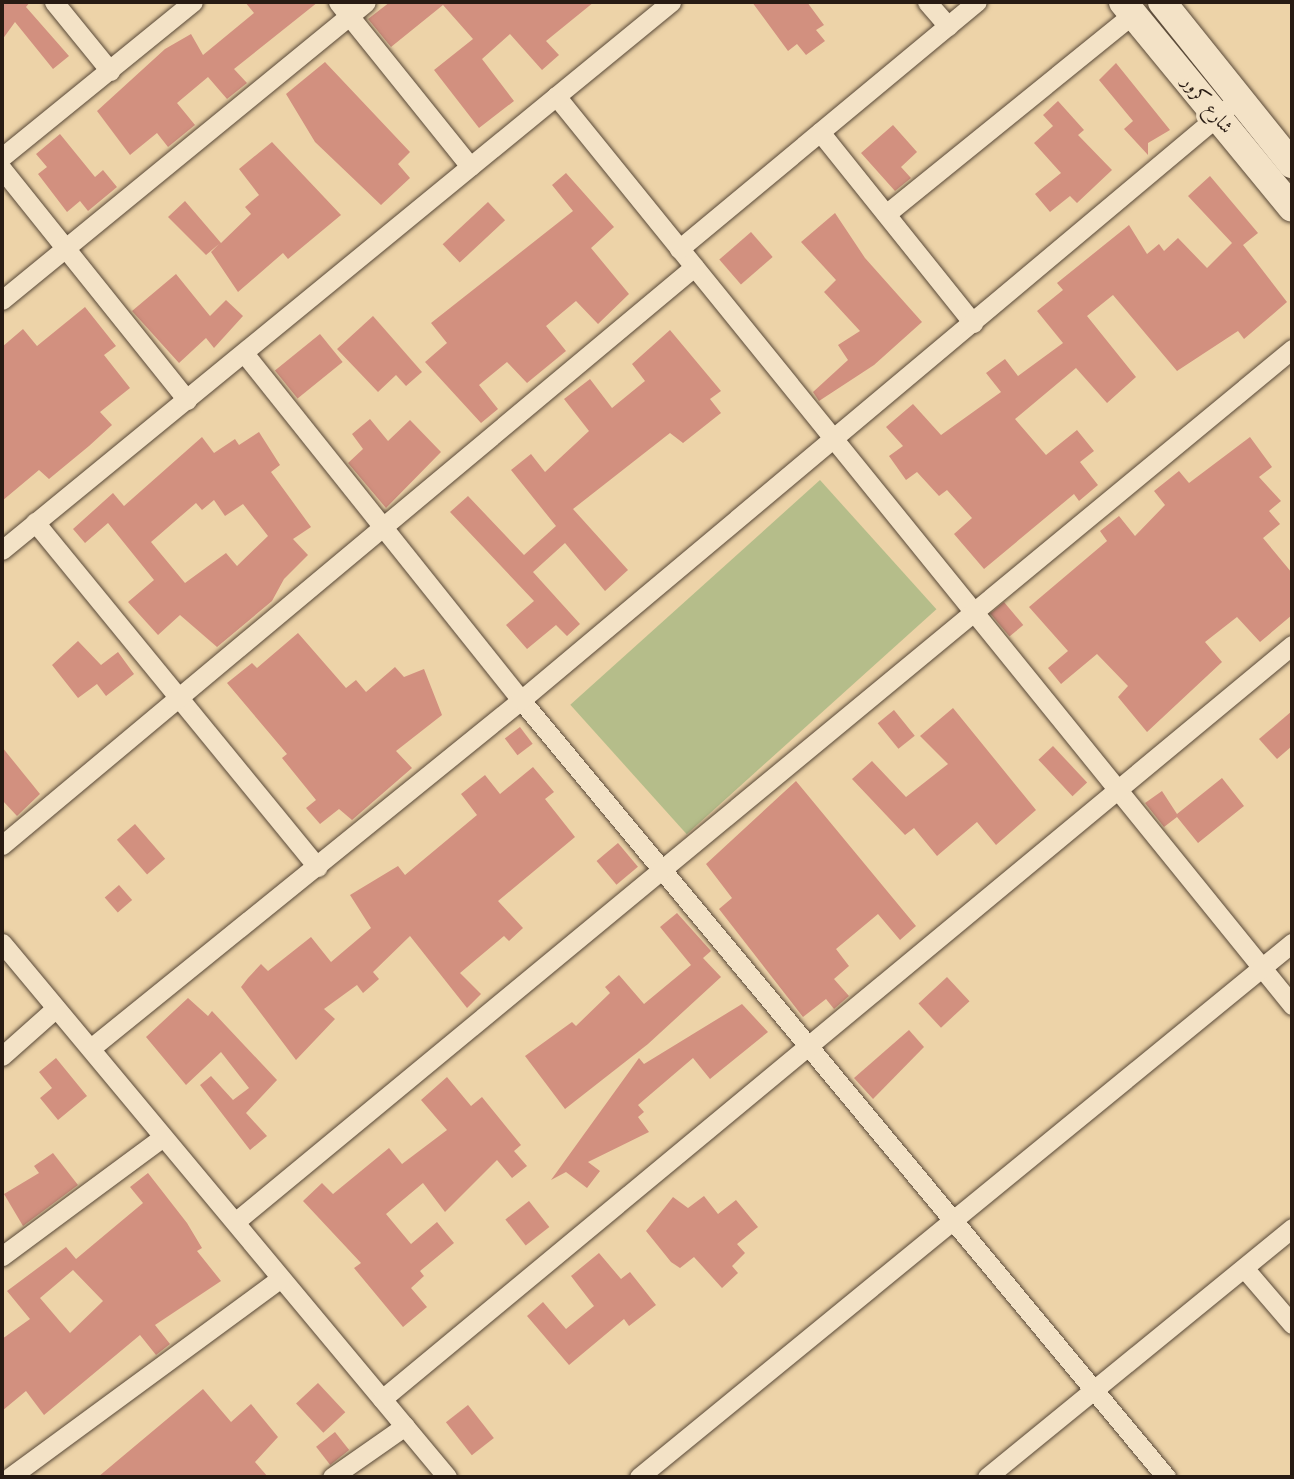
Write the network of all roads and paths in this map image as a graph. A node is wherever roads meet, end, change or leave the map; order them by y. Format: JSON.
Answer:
{"nodes":[{"id":1,"x":54,"y":2,"type":"edge"},
{"id":2,"x":193,"y":2,"type":"edge"},
{"id":3,"x":366,"y":2,"type":"edge"},
{"id":4,"x":671,"y":2,"type":"edge"},
{"id":5,"x":927,"y":2,"type":"edge"},
{"id":6,"x":977,"y":2,"type":"edge"},
{"id":7,"x":1162,"y":2,"type":"edge"},
{"id":8,"x":1128,"y":8,"type":"edge"},
{"id":9,"x":344,"y":9,"type":"edge"},
{"id":10,"x":948,"y":26,"type":"junction"},
{"id":11,"x":110,"y":71,"type":"junction"},
{"id":12,"x":556,"y":96,"type":"junction"},
{"id":13,"x":1240,"y":97,"type":"junction"},
{"id":14,"x":1216,"y":117,"type":"junction"},
{"id":15,"x":820,"y":132,"type":"junction"},
{"id":16,"x":1289,"y":154,"type":"edge"},
{"id":17,"x":2,"y":157,"type":"edge"},
{"id":18,"x":470,"y":166,"type":"junction"},
{"id":19,"x":2,"y":169,"type":"edge"},
{"id":20,"x":1262,"y":172,"type":"junction"},
{"id":21,"x":1292,"y":208,"type":"edge"},
{"id":22,"x":886,"y":214,"type":"junction"},
{"id":23,"x":66,"y":247,"type":"junction"},
{"id":24,"x":679,"y":248,"type":"junction"},
{"id":25,"x":694,"y":267,"type":"junction"},
{"id":26,"x":2,"y":300,"type":"edge"},
{"id":27,"x":973,"y":323,"type":"junction"},
{"id":28,"x":1292,"y":349,"type":"edge"},
{"id":29,"x":244,"y":353,"type":"junction"},
{"id":30,"x":187,"y":400,"type":"junction"},
{"id":31,"x":834,"y":441,"type":"junction"},
{"id":32,"x":35,"y":522,"type":"junction"},
{"id":33,"x":382,"y":528,"type":"junction"},
{"id":34,"x":2,"y":550,"type":"edge"},
{"id":35,"x":970,"y":614,"type":"junction"},
{"id":36,"x":1292,"y":645,"type":"edge"},
{"id":37,"x":180,"y":694,"type":"junction"},
{"id":38,"x":521,"y":700,"type":"junction"},
{"id":39,"x":1113,"y":789,"type":"junction"},
{"id":40,"x":2,"y":845,"type":"edge"},
{"id":41,"x":317,"y":867,"type":"junction"},
{"id":42,"x":662,"y":870,"type":"junction"},
{"id":43,"x":2,"y":943,"type":"edge"},
{"id":44,"x":1292,"y":943,"type":"edge"},
{"id":45,"x":1262,"y":969,"type":"junction"},
{"id":46,"x":1292,"y":1005,"type":"edge"},
{"id":47,"x":56,"y":1008,"type":"junction"},
{"id":48,"x":807,"y":1045,"type":"junction"},
{"id":49,"x":91,"y":1048,"type":"junction"},
{"id":50,"x":2,"y":1056,"type":"edge"},
{"id":51,"x":163,"y":1137,"type":"junction"},
{"id":52,"x":954,"y":1221,"type":"junction"},
{"id":53,"x":235,"y":1222,"type":"junction"},
{"id":54,"x":1292,"y":1228,"type":"edge"},
{"id":55,"x":2,"y":1256,"type":"edge"},
{"id":56,"x":1244,"y":1268,"type":"junction"},
{"id":57,"x":280,"y":1279,"type":"junction"},
{"id":58,"x":1292,"y":1324,"type":"edge"},
{"id":59,"x":1094,"y":1390,"type":"junction"},
{"id":60,"x":382,"y":1399,"type":"junction"},
{"id":61,"x":405,"y":1426,"type":"junction"},
{"id":62,"x":10,"y":1477,"type":"edge"},
{"id":63,"x":332,"y":1477,"type":"edge"},
{"id":64,"x":447,"y":1477,"type":"edge"},
{"id":65,"x":639,"y":1477,"type":"edge"},
{"id":66,"x":987,"y":1477,"type":"edge"},
{"id":67,"x":1166,"y":1477,"type":"edge"}],
"edges":[{"from":1,"to":11,"type":"street"},
{"from":2,"to":11,"type":"street"},
{"from":3,"to":9,"type":"street"},
{"from":4,"to":12,"type":"street"},
{"from":5,"to":10,"type":"street"},
{"from":6,"to":10,"type":"street"},
{"from":7,"to":13,"type":"main road","name":"شارع كرور"},
{"from":8,"to":14,"type":"main road","name":"شارع كرور"},
{"from":8,"to":22,"type":"street"},
{"from":9,"to":18,"type":"street"},
{"from":9,"to":23,"type":"street"},
{"from":10,"to":15,"type":"street"},
{"from":11,"to":17,"type":"street"},
{"from":12,"to":18,"type":"street"},
{"from":12,"to":24,"type":"street"},
{"from":13,"to":14,"type":"street"},
{"from":13,"to":16,"type":"main road","name":"شارع كرور"},
{"from":14,"to":20,"type":"main road","name":"شارع كرور"},
{"from":14,"to":27,"type":"street"},
{"from":15,"to":22,"type":"street"},
{"from":15,"to":24,"type":"street"},
{"from":16,"to":20,"type":"street"},
{"from":18,"to":29,"type":"street"},
{"from":19,"to":23,"type":"street"},
{"from":20,"to":21,"type":"main road","name":"شارع كرور"},
{"from":22,"to":27,"type":"street"},
{"from":23,"to":26,"type":"street"},
{"from":23,"to":30,"type":"street"},
{"from":24,"to":25,"type":"street"},
{"from":25,"to":31,"type":"street"},
{"from":25,"to":33,"type":"street"},
{"from":27,"to":31,"type":"street"},
{"from":28,"to":35,"type":"street"},
{"from":29,"to":30,"type":"street"},
{"from":29,"to":33,"type":"street"},
{"from":30,"to":32,"type":"street"},
{"from":31,"to":35,"type":"street"},
{"from":31,"to":38,"type":"street"},
{"from":32,"to":34,"type":"street"},
{"from":32,"to":37,"type":"street"},
{"from":33,"to":37,"type":"street"},
{"from":33,"to":38,"type":"street"},
{"from":35,"to":39,"type":"street"},
{"from":35,"to":42,"type":"street"},
{"from":36,"to":39,"type":"street"},
{"from":37,"to":40,"type":"street"},
{"from":37,"to":41,"type":"street"},
{"from":38,"to":41,"type":"street"},
{"from":38,"to":42,"type":"street"},
{"from":39,"to":45,"type":"street"},
{"from":39,"to":48,"type":"street"},
{"from":41,"to":49,"type":"street"},
{"from":42,"to":48,"type":"street"},
{"from":42,"to":53,"type":"street"},
{"from":43,"to":47,"type":"street"},
{"from":44,"to":45,"type":"street"},
{"from":45,"to":46,"type":"street"},
{"from":45,"to":52,"type":"street"},
{"from":47,"to":49,"type":"street"},
{"from":47,"to":50,"type":"street"},
{"from":48,"to":52,"type":"street"},
{"from":48,"to":60,"type":"street"},
{"from":49,"to":51,"type":"street"},
{"from":51,"to":53,"type":"street"},
{"from":51,"to":55,"type":"street"},
{"from":52,"to":59,"type":"street"},
{"from":52,"to":65,"type":"street"},
{"from":53,"to":57,"type":"street"},
{"from":54,"to":56,"type":"street"},
{"from":56,"to":58,"type":"street"},
{"from":56,"to":59,"type":"street"},
{"from":57,"to":60,"type":"street"},
{"from":57,"to":62,"type":"street"},
{"from":59,"to":66,"type":"street"},
{"from":59,"to":67,"type":"street"},
{"from":60,"to":61,"type":"street"},
{"from":61,"to":63,"type":"street"},
{"from":61,"to":64,"type":"street"}]}
